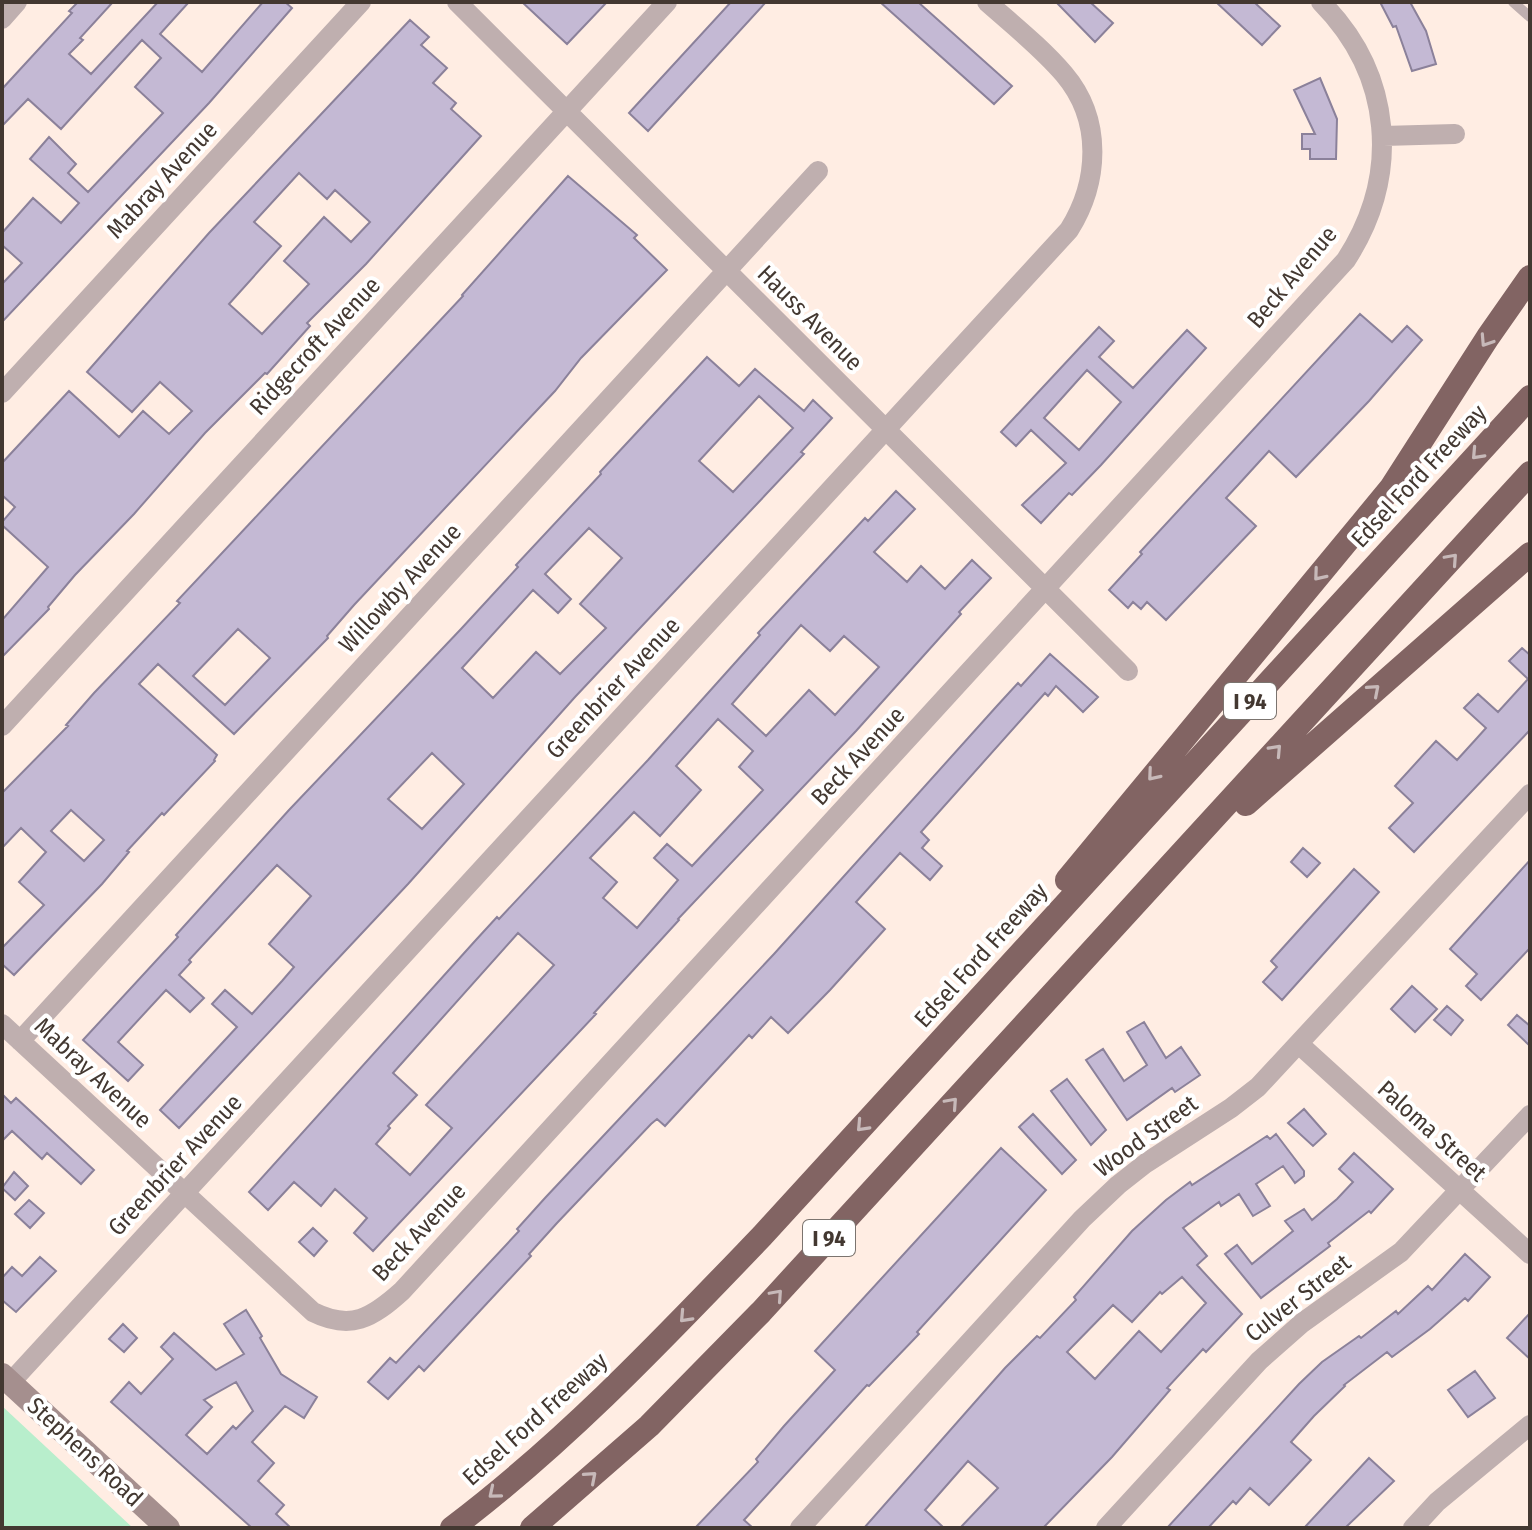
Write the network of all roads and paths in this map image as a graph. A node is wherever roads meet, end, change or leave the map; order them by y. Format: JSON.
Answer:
{"nodes":[{"id":1,"x":17,"y":2,"type":"edge"},
{"id":2,"x":361,"y":2,"type":"edge"},
{"id":3,"x":457,"y":2,"type":"edge"},
{"id":4,"x":667,"y":2,"type":"edge"},
{"id":5,"x":987,"y":2,"type":"edge"},
{"id":6,"x":1321,"y":2,"type":"edge"},
{"id":7,"x":1513,"y":2,"type":"edge"},
{"id":8,"x":1530,"y":17,"type":"edge"},
{"id":9,"x":2,"y":19,"type":"edge"},
{"id":10,"x":566,"y":112,"type":"junction"},
{"id":11,"x":1455,"y":134,"type":"dead end"},
{"id":12,"x":1383,"y":136,"type":"junction"},
{"id":13,"x":818,"y":171,"type":"dead end"},
{"id":14,"x":726,"y":271,"type":"junction"},
{"id":15,"x":1530,"y":277,"type":"edge"},
{"id":16,"x":2,"y":393,"type":"edge"},
{"id":17,"x":1530,"y":397,"type":"edge"},
{"id":18,"x":886,"y":430,"type":"junction"},
{"id":19,"x":1530,"y":473,"type":"edge"},
{"id":20,"x":1530,"y":554,"type":"edge"},
{"id":21,"x":1047,"y":589,"type":"junction"},
{"id":22,"x":1128,"y":671,"type":"dead end"},
{"id":23,"x":2,"y":726,"type":"edge"},
{"id":24,"x":1530,"y":794,"type":"edge"},
{"id":25,"x":1110,"y":932,"type":"junction"},
{"id":26,"x":972,"y":1007,"type":"junction"},
{"id":27,"x":2,"y":1024,"type":"edge"},
{"id":28,"x":20,"y":1041,"type":"junction"},
{"id":29,"x":1300,"y":1045,"type":"junction"},
{"id":30,"x":1530,"y":1115,"type":"edge"},
{"id":31,"x":1460,"y":1191,"type":"junction"},
{"id":32,"x":185,"y":1193,"type":"junction"},
{"id":33,"x":1530,"y":1254,"type":"edge"},
{"id":34,"x":6,"y":1379,"type":"edge"},
{"id":35,"x":1530,"y":1425,"type":"edge"},
{"id":36,"x":168,"y":1528,"type":"edge"},
{"id":37,"x":452,"y":1528,"type":"edge"},
{"id":38,"x":532,"y":1528,"type":"edge"},
{"id":39,"x":800,"y":1528,"type":"edge"},
{"id":40,"x":1106,"y":1528,"type":"edge"},
{"id":41,"x":1413,"y":1528,"type":"edge"}],
"edges":[{"from":1,"to":9,"type":"street"},
{"from":2,"to":16,"type":"street","name":"Mabray Avenue"},
{"from":3,"to":10,"type":"street","name":"Hauss Avenue"},
{"from":4,"to":10,"type":"street","name":"Ridgecroft Avenue"},
{"from":5,"to":18,"type":"street","name":"Greenbrier Avenue"},
{"from":6,"to":12,"type":"street","name":"Beck Avenue"},
{"from":7,"to":8,"type":"lane"},
{"from":10,"to":14,"type":"street","name":"Hauss Avenue"},
{"from":10,"to":23,"type":"street","name":"Ridgecroft Avenue"},
{"from":11,"to":12,"type":"street"},
{"from":12,"to":21,"type":"street","name":"Beck Avenue"},
{"from":13,"to":14,"type":"street","name":"Willowby Avenue"},
{"from":14,"to":18,"type":"street","name":"Hauss Avenue"},
{"from":14,"to":28,"type":"street","name":"Willowby Avenue"},
{"from":15,"to":26,"type":"highway","one_way":true},
{"from":17,"to":26,"type":"highway","name":"Edsel Ford Freeway","number":"I 94","one_way":true},
{"from":18,"to":21,"type":"street","name":"Hauss Avenue"},
{"from":18,"to":32,"type":"street","name":"Greenbrier Avenue"},
{"from":25,"to":19,"type":"highway","number":"I 94","one_way":true},
{"from":25,"to":20,"type":"highway","one_way":true},
{"from":21,"to":22,"type":"street","name":"Hauss Avenue"},
{"from":21,"to":32,"type":"street","name":"Beck Avenue"},
{"from":24,"to":29,"type":"street","name":"Wood Street"},
{"from":38,"to":25,"type":"highway","number":"I 94","one_way":true},
{"from":26,"to":37,"type":"highway","name":"Edsel Ford Freeway","number":"I 94","one_way":true},
{"from":27,"to":28,"type":"street","name":"Mabray Avenue"},
{"from":28,"to":32,"type":"street","name":"Mabray Avenue"},
{"from":29,"to":31,"type":"street","name":"Paloma Street"},
{"from":29,"to":39,"type":"street","name":"Wood Street"},
{"from":30,"to":31,"type":"street","name":"Culver Street"},
{"from":31,"to":33,"type":"street","name":"Paloma Street"},
{"from":31,"to":40,"type":"street","name":"Culver Street"},
{"from":32,"to":34,"type":"street","name":"Greenbrier Avenue"},
{"from":34,"to":36,"type":"street","name":"Stephens Road"},
{"from":35,"to":41,"type":"street"}]}
